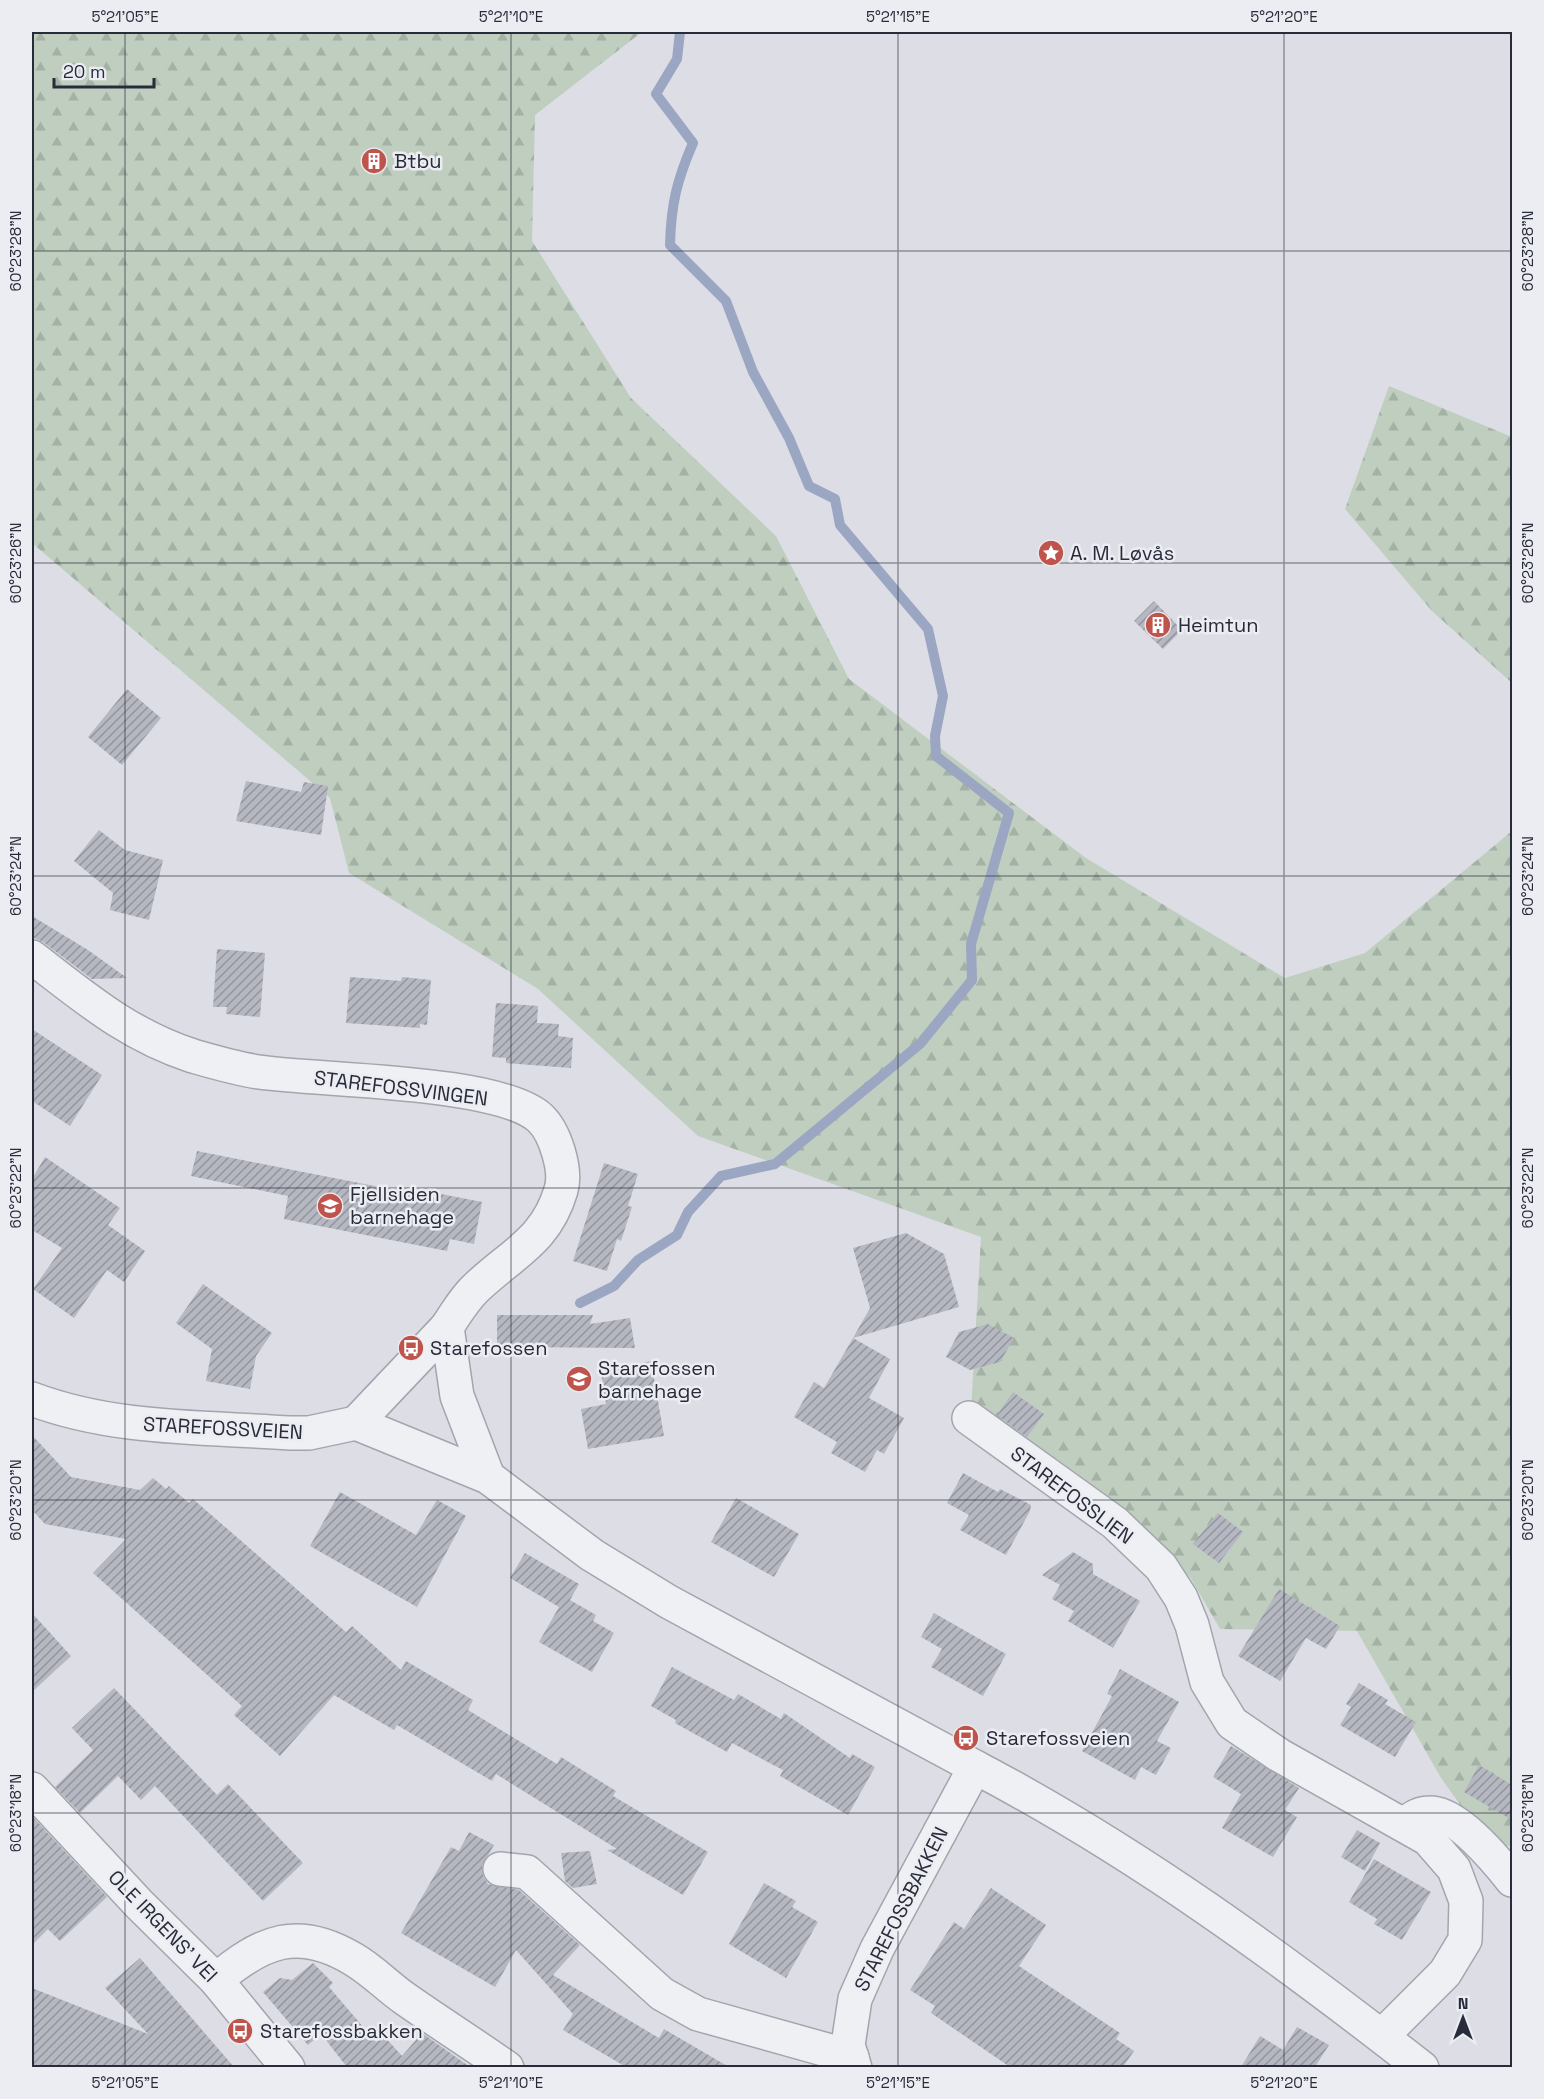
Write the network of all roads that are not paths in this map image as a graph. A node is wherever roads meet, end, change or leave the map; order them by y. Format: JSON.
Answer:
{"nodes":[{"id":1,"x":32,"y":957,"type":"edge"},
{"id":2,"x":447,"y":1327,"type":"junction"},
{"id":3,"x":32,"y":1399,"type":"edge"},
{"id":4,"x":969,"y":1418,"type":"dead end"},
{"id":5,"x":356,"y":1423,"type":"junction"},
{"id":6,"x":488,"y":1477,"type":"junction"},
{"id":7,"x":975,"y":1767,"type":"junction"},
{"id":8,"x":32,"y":1789,"type":"edge"},
{"id":9,"x":1404,"y":1824,"type":"junction"},
{"id":10,"x":500,"y":1869,"type":"dead end"},
{"id":11,"x":1512,"y":1881,"type":"edge"},
{"id":12,"x":216,"y":1980,"type":"junction"},
{"id":13,"x":1382,"y":2036,"type":"junction"},
{"id":14,"x":853,"y":2062,"type":"edge"},
{"id":15,"x":288,"y":2067,"type":"edge"},
{"id":16,"x":507,"y":2067,"type":"edge"},
{"id":17,"x":1422,"y":2067,"type":"edge"}],
"edges":[{"from":1,"to":2,"type":"street","name":"STAREFOSSVINGEN"},
{"from":2,"to":5,"type":"street","name":"STAREFOSSVINGEN"},
{"from":2,"to":6,"type":"street"},
{"from":3,"to":5,"type":"street","name":"STAREFOSSVEIEN"},
{"from":4,"to":9,"type":"street","name":"STAREFOSSLIEN"},
{"from":5,"to":6,"type":"street"},
{"from":6,"to":7,"type":"street"},
{"from":7,"to":13,"type":"street"},
{"from":7,"to":14,"type":"street","name":"STAREFOSSBAKKEN"},
{"from":8,"to":12,"type":"street","name":"OLE IRGENS' VEI"},
{"from":9,"to":11,"type":"street"},
{"from":9,"to":13,"type":"street","name":"STAREFOSSLIEN"},
{"from":10,"to":14,"type":"street","name":"STAREFOSSBAKKEN"},
{"from":12,"to":15,"type":"street","name":"OLE IRGENS' VEI"},
{"from":12,"to":16,"type":"street"},
{"from":13,"to":17,"type":"street"}]}
